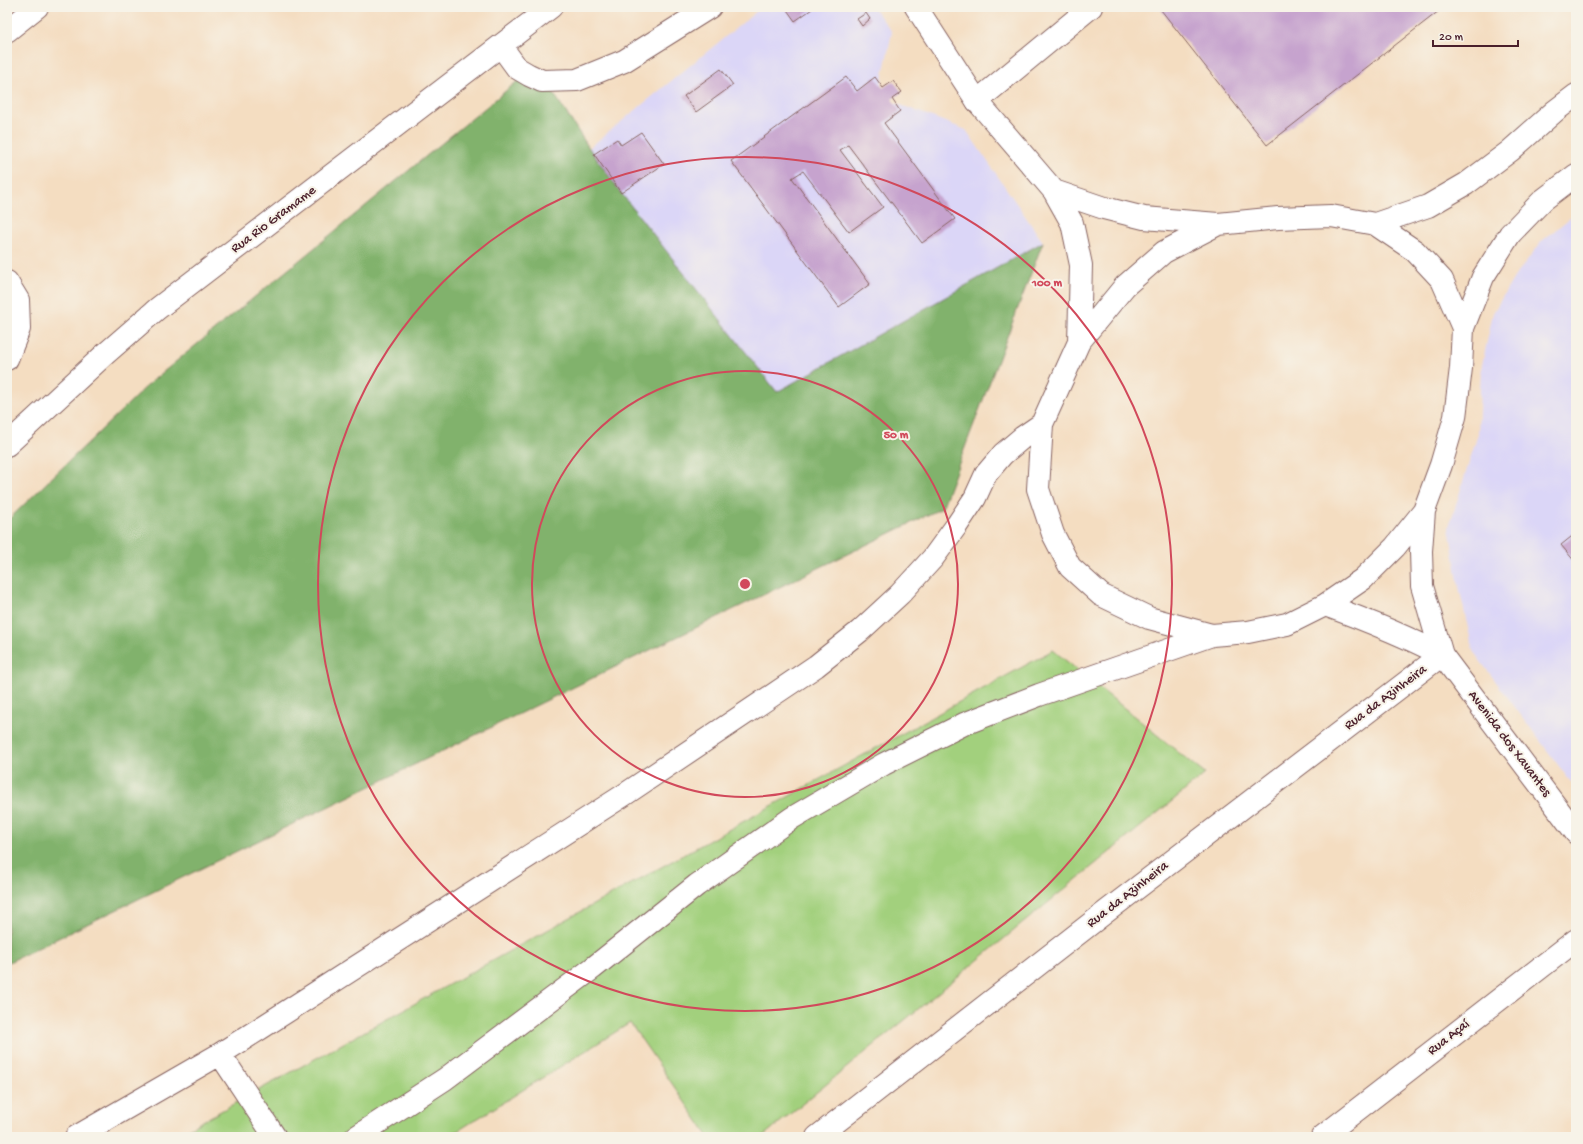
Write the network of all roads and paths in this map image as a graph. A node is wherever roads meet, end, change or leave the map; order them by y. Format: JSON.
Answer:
{"nodes":[{"id":1,"x":37,"y":7,"type":"edge"},
{"id":2,"x":551,"y":7,"type":"edge"},
{"id":3,"x":710,"y":7,"type":"edge"},
{"id":4,"x":916,"y":7,"type":"edge"},
{"id":5,"x":1091,"y":7,"type":"edge"},
{"id":6,"x":7,"y":31,"type":"edge"},
{"id":7,"x":501,"y":46,"type":"junction"},
{"id":8,"x":1576,"y":95,"type":"edge"},
{"id":9,"x":977,"y":101,"type":"junction"},
{"id":10,"x":1576,"y":175,"type":"edge"},
{"id":11,"x":1054,"y":191,"type":"junction"},
{"id":12,"x":1218,"y":224,"type":"junction"},
{"id":13,"x":1375,"y":224,"type":"junction"},
{"id":14,"x":7,"y":282,"type":"edge"},
{"id":15,"x":1463,"y":328,"type":"junction"},
{"id":16,"x":1079,"y":342,"type":"junction"},
{"id":17,"x":7,"y":359,"type":"edge"},
{"id":18,"x":1042,"y":424,"type":"junction"},
{"id":19,"x":7,"y":446,"type":"edge"},
{"id":20,"x":1424,"y":511,"type":"junction"},
{"id":21,"x":1325,"y":606,"type":"junction"},
{"id":22,"x":1212,"y":635,"type":"junction"},
{"id":23,"x":1442,"y":655,"type":"junction"},
{"id":24,"x":1576,"y":833,"type":"edge"},
{"id":25,"x":1576,"y":940,"type":"edge"},
{"id":26,"x":220,"y":1054,"type":"junction"},
{"id":27,"x":76,"y":1137,"type":"edge"},
{"id":28,"x":275,"y":1137,"type":"edge"},
{"id":29,"x":356,"y":1137,"type":"edge"},
{"id":30,"x":817,"y":1137,"type":"edge"},
{"id":31,"x":1322,"y":1137,"type":"edge"}],
"edges":[{"from":1,"to":6,"type":"main road"},
{"from":2,"to":7,"type":"main road","name":"Rua Rio Gramame"},
{"from":3,"to":7,"type":"main road"},
{"from":4,"to":9,"type":"main road"},
{"from":5,"to":9,"type":"main road"},
{"from":7,"to":19,"type":"main road","name":"Rua Rio Gramame"},
{"from":8,"to":13,"type":"main road"},
{"from":9,"to":11,"type":"main road"},
{"from":10,"to":15,"type":"main road"},
{"from":11,"to":12,"type":"main road"},
{"from":11,"to":16,"type":"main road"},
{"from":12,"to":13,"type":"main road"},
{"from":12,"to":16,"type":"main road"},
{"from":13,"to":15,"type":"main road"},
{"from":14,"to":17,"type":"main road"},
{"from":15,"to":20,"type":"main road"},
{"from":16,"to":18,"type":"main road"},
{"from":18,"to":22,"type":"main road"},
{"from":18,"to":26,"type":"main road"},
{"from":20,"to":21,"type":"main road"},
{"from":20,"to":23,"type":"main road","name":"Avenida dos Xavantes"},
{"from":21,"to":22,"type":"main road"},
{"from":21,"to":23,"type":"main road","name":"Avenida dos Xavantes"},
{"from":22,"to":29,"type":"main road"},
{"from":23,"to":24,"type":"main road","name":"Avenida dos Xavantes"},
{"from":23,"to":30,"type":"main road","name":"Rua da Azinheira"},
{"from":25,"to":31,"type":"main road","name":"Rua Açaí"},
{"from":26,"to":27,"type":"main road"},
{"from":26,"to":28,"type":"main road"}]}
